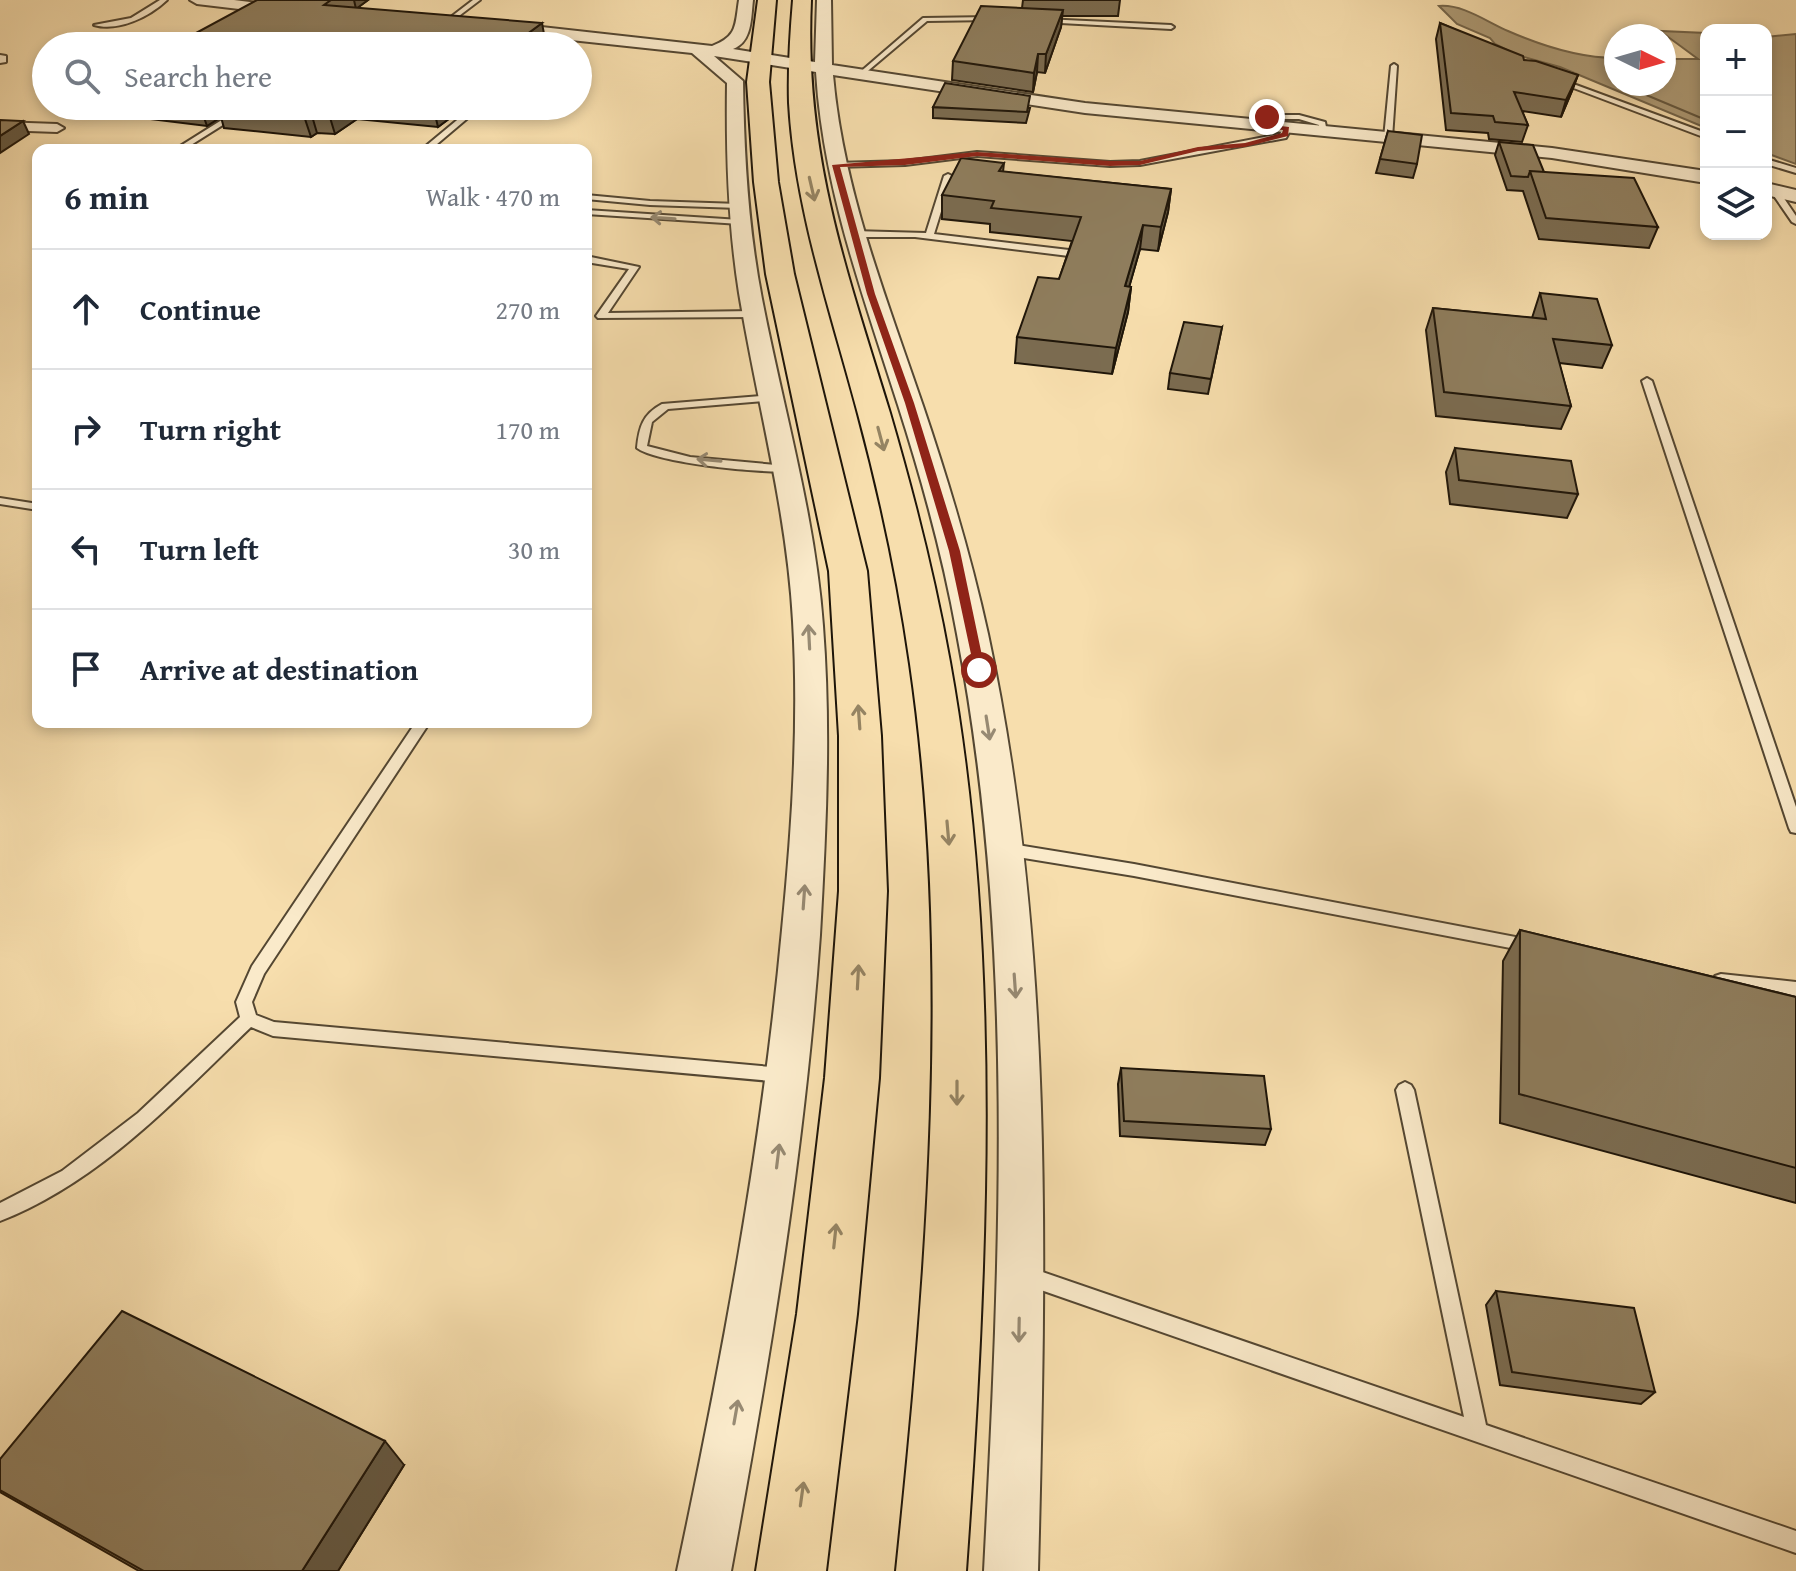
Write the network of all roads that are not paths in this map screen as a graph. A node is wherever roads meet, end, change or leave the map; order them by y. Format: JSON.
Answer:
{"nodes":[{"id":1,"x":164,"y":0,"type":"edge"},
{"id":2,"x":197,"y":0,"type":"edge"},
{"id":3,"x":477,"y":0,"type":"edge"},
{"id":4,"x":802,"y":0,"type":"edge"},
{"id":5,"x":824,"y":0,"type":"edge"},
{"id":6,"x":235,"y":3,"type":"edge"},
{"id":7,"x":303,"y":12,"type":"edge"},
{"id":8,"x":996,"y":19,"type":"edge"},
{"id":9,"x":1039,"y":21,"type":"edge"},
{"id":10,"x":422,"y":22,"type":"edge"},
{"id":11,"x":445,"y":24,"type":"junction"},
{"id":12,"x":97,"y":25,"type":"dead end"},
{"id":13,"x":1171,"y":27,"type":"dead end"},
{"id":14,"x":576,"y":32,"type":"edge"},
{"id":15,"x":592,"y":34,"type":"edge"},
{"id":16,"x":706,"y":52,"type":"junction"},
{"id":17,"x":790,"y":52,"type":"edge"},
{"id":18,"x":1394,"y":66,"type":"dead end"},
{"id":19,"x":1549,"y":77,"type":"edge"},
{"id":20,"x":226,"y":120,"type":"edge"},
{"id":21,"x":461,"y":120,"type":"edge"},
{"id":22,"x":0,"y":126,"type":"edge"},
{"id":23,"x":1260,"y":126,"type":"junction"},
{"id":24,"x":57,"y":128,"type":"dead end"},
{"id":25,"x":1287,"y":129,"type":"junction"},
{"id":26,"x":1323,"y":132,"type":"junction"},
{"id":27,"x":1700,"y":134,"type":"edge"},
{"id":28,"x":1388,"y":138,"type":"junction"},
{"id":29,"x":188,"y":144,"type":"edge"},
{"id":30,"x":432,"y":144,"type":"edge"},
{"id":31,"x":1772,"y":163,"type":"edge"},
{"id":32,"x":836,"y":165,"type":"junction"},
{"id":33,"x":1796,"y":171,"type":"edge"},
{"id":34,"x":948,"y":176,"type":"edge"},
{"id":35,"x":1700,"y":176,"type":"edge"},
{"id":36,"x":1772,"y":190,"type":"edge"},
{"id":37,"x":1772,"y":192,"type":"edge"},
{"id":38,"x":1796,"y":196,"type":"edge"},
{"id":39,"x":592,"y":198,"type":"edge"},
{"id":40,"x":592,"y":212,"type":"edge"},
{"id":41,"x":740,"y":214,"type":"junction"},
{"id":42,"x":1796,"y":222,"type":"edge"},
{"id":43,"x":853,"y":234,"type":"junction"},
{"id":44,"x":929,"y":235,"type":"junction"},
{"id":45,"x":1069,"y":253,"type":"edge"},
{"id":46,"x":592,"y":260,"type":"edge"},
{"id":47,"x":755,"y":314,"type":"junction"},
{"id":48,"x":592,"y":315,"type":"edge"},
{"id":49,"x":601,"y":316,"type":"junction"},
{"id":50,"x":1647,"y":381,"type":"dead end"},
{"id":51,"x":772,"y":398,"type":"junction"},
{"id":52,"x":787,"y":469,"type":"junction"},
{"id":53,"x":0,"y":501,"type":"edge"},
{"id":54,"x":32,"y":506,"type":"edge"},
{"id":55,"x":419,"y":728,"type":"edge"},
{"id":56,"x":1796,"y":828,"type":"edge"},
{"id":57,"x":1004,"y":849,"type":"junction"},
{"id":58,"x":1541,"y":948,"type":"edge"},
{"id":59,"x":1711,"y":980,"type":"edge"},
{"id":60,"x":1796,"y":989,"type":"edge"},
{"id":61,"x":249,"y":1019,"type":"junction"},
{"id":62,"x":788,"y":1075,"type":"junction"},
{"id":63,"x":1405,"y":1090,"type":"dead end"},
{"id":64,"x":0,"y":1212,"type":"edge"},
{"id":65,"x":1021,"y":1274,"type":"junction"},
{"id":66,"x":1478,"y":1433,"type":"junction"},
{"id":67,"x":1796,"y":1542,"type":"edge"},
{"id":68,"x":704,"y":1571,"type":"edge"},
{"id":69,"x":791,"y":1571,"type":"edge"},
{"id":70,"x":931,"y":1571,"type":"edge"},
{"id":71,"x":1011,"y":1571,"type":"edge"}],
"edges":[{"from":1,"to":12,"type":"lane"},
{"from":2,"to":6,"type":"street"},
{"from":3,"to":11,"type":"lane"},
{"from":4,"to":17,"type":"highway"},
{"from":5,"to":17,"type":"street"},
{"from":6,"to":7,"type":"street"},
{"from":8,"to":17,"type":"lane"},
{"from":9,"to":13,"type":"lane"},
{"from":10,"to":11,"type":"street"},
{"from":11,"to":14,"type":"street"},
{"from":15,"to":16,"type":"street"},
{"from":16,"to":17,"type":"street"},
{"from":16,"to":17,"type":"street"},
{"from":16,"to":41,"type":"street"},
{"from":17,"to":23,"type":"street"},
{"from":17,"to":32,"type":"street"},
{"from":69,"to":17,"type":"highway","one_way":true},
{"from":17,"to":70,"type":"highway","one_way":true},
{"from":18,"to":28,"type":"lane"},
{"from":19,"to":27,"type":"lane"},
{"from":20,"to":29,"type":"lane"},
{"from":21,"to":30,"type":"lane"},
{"from":22,"to":24,"type":"street"},
{"from":23,"to":25,"type":"street"},
{"from":23,"to":26,"type":"lane"},
{"from":25,"to":26,"type":"street"},
{"from":25,"to":32,"type":"lane"},
{"from":26,"to":28,"type":"street"},
{"from":28,"to":35,"type":"street"},
{"from":31,"to":33,"type":"lane"},
{"from":32,"to":43,"type":"street"},
{"from":34,"to":44,"type":"lane"},
{"from":36,"to":38,"type":"street"},
{"from":37,"to":42,"type":"lane"},
{"from":39,"to":41,"type":"lane"},
{"from":41,"to":40,"type":"lane","one_way":true},
{"from":41,"to":47,"type":"street"},
{"from":43,"to":44,"type":"lane"},
{"from":43,"to":57,"type":"street","one_way":true},
{"from":44,"to":45,"type":"lane"},
{"from":46,"to":49,"type":"lane"},
{"from":47,"to":49,"type":"lane"},
{"from":47,"to":51,"type":"street"},
{"from":48,"to":49,"type":"lane"},
{"from":50,"to":56,"type":"lane"},
{"from":51,"to":52,"type":"street"},
{"from":52,"to":51,"type":"lane","one_way":true},
{"from":62,"to":52,"type":"street","one_way":true},
{"from":53,"to":54,"type":"lane"},
{"from":55,"to":61,"type":"lane"},
{"from":57,"to":58,"type":"lane"},
{"from":57,"to":65,"type":"street","one_way":true},
{"from":59,"to":60,"type":"lane"},
{"from":61,"to":62,"type":"lane"},
{"from":61,"to":64,"type":"lane"},
{"from":68,"to":62,"type":"street","one_way":true},
{"from":63,"to":66,"type":"lane"},
{"from":65,"to":66,"type":"lane"},
{"from":65,"to":71,"type":"street","one_way":true},
{"from":66,"to":67,"type":"lane"}]}
